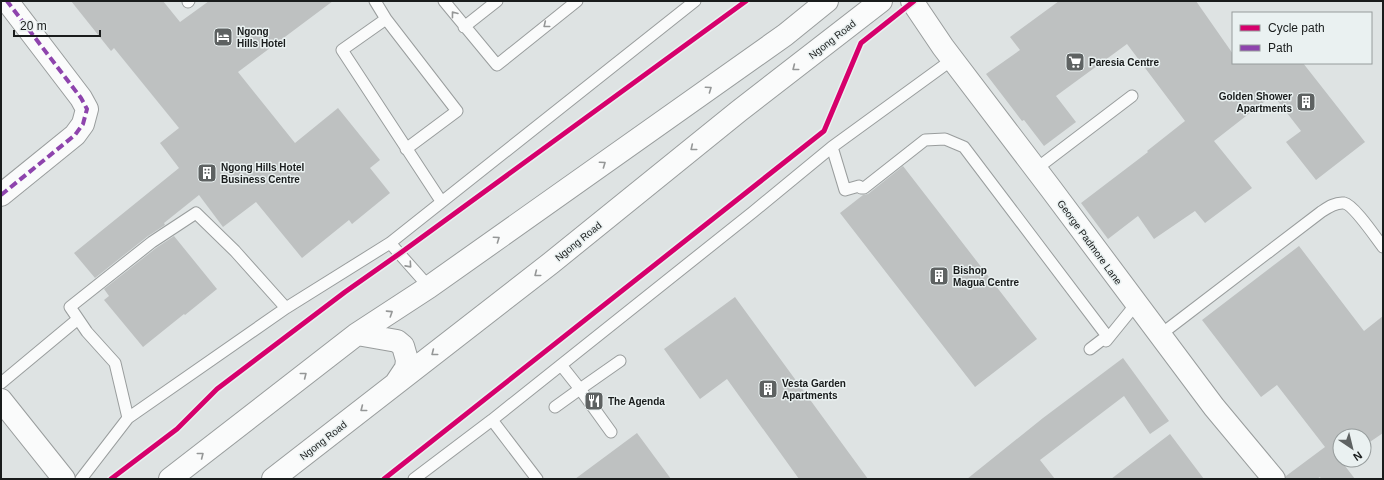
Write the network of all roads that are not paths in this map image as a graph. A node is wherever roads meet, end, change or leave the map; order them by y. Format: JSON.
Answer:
{"nodes":[{"id":1,"x":7,"y":1,"type":"edge"},
{"id":2,"x":375,"y":1,"type":"edge"},
{"id":3,"x":444,"y":1,"type":"edge"},
{"id":4,"x":497,"y":1,"type":"edge"},
{"id":5,"x":577,"y":1,"type":"edge"},
{"id":6,"x":695,"y":1,"type":"edge"},
{"id":7,"x":827,"y":1,"type":"edge"},
{"id":8,"x":881,"y":1,"type":"edge"},
{"id":9,"x":912,"y":1,"type":"edge"},
{"id":10,"x":386,"y":19,"type":"junction"},
{"id":11,"x":464,"y":27,"type":"junction"},
{"id":12,"x":953,"y":58,"type":"junction"},
{"id":13,"x":1132,"y":96,"type":"dead end"},
{"id":14,"x":832,"y":147,"type":"junction"},
{"id":15,"x":406,"y":149,"type":"junction"},
{"id":16,"x":1036,"y":169,"type":"junction"},
{"id":17,"x":1,"y":195,"type":"edge"},
{"id":18,"x":441,"y":202,"type":"junction"},
{"id":19,"x":390,"y":243,"type":"junction"},
{"id":20,"x":1383,"y":247,"type":"edge"},
{"id":21,"x":429,"y":287,"type":"junction"},
{"id":22,"x":1136,"y":304,"type":"junction"},
{"id":23,"x":286,"y":308,"type":"junction"},
{"id":24,"x":78,"y":319,"type":"junction"},
{"id":25,"x":357,"y":334,"type":"junction"},
{"id":26,"x":1160,"y":335,"type":"junction"},
{"id":27,"x":1107,"y":336,"type":"junction"},
{"id":28,"x":1090,"y":349,"type":"dead end"},
{"id":29,"x":620,"y":361,"type":"dead end"},
{"id":30,"x":562,"y":365,"type":"junction"},
{"id":31,"x":1,"y":384,"type":"edge"},
{"id":32,"x":394,"y":385,"type":"junction"},
{"id":33,"x":580,"y":389,"type":"junction"},
{"id":34,"x":1,"y":400,"type":"edge"},
{"id":35,"x":555,"y":407,"type":"dead end"},
{"id":36,"x":128,"y":418,"type":"junction"},
{"id":37,"x":492,"y":420,"type":"junction"},
{"id":38,"x":611,"y":432,"type":"dead end"},
{"id":39,"x":64,"y":479,"type":"edge"},
{"id":40,"x":81,"y":479,"type":"edge"},
{"id":41,"x":170,"y":479,"type":"edge"},
{"id":42,"x":273,"y":479,"type":"edge"},
{"id":43,"x":414,"y":479,"type":"edge"},
{"id":44,"x":536,"y":479,"type":"edge"},
{"id":45,"x":1274,"y":479,"type":"edge"}],
"edges":[{"from":1,"to":17,"type":"main road"},
{"from":2,"to":10,"type":"lane"},
{"from":11,"to":3,"type":"lane","one_way":true},
{"from":4,"to":11,"type":"lane"},
{"from":5,"to":11,"type":"lane","one_way":true},
{"from":6,"to":18,"type":"lane"},
{"from":21,"to":7,"type":"main road","one_way":true},
{"from":8,"to":32,"type":"main road","name":"Ngong Road","one_way":true},
{"from":9,"to":12,"type":"main road","name":"George Padmore Lane"},
{"from":10,"to":15,"type":"lane"},
{"from":10,"to":15,"type":"lane"},
{"from":12,"to":14,"type":"lane"},
{"from":12,"to":16,"type":"main road","name":"George Padmore Lane"},
{"from":13,"to":16,"type":"lane"},
{"from":14,"to":27,"type":"lane"},
{"from":14,"to":30,"type":"lane"},
{"from":15,"to":18,"type":"lane"},
{"from":16,"to":22,"type":"main road","name":"George Padmore Lane"},
{"from":18,"to":19,"type":"lane"},
{"from":19,"to":21,"type":"lane","one_way":true},
{"from":19,"to":23,"type":"lane"},
{"from":20,"to":26,"type":"lane"},
{"from":25,"to":21,"type":"main road","one_way":true},
{"from":22,"to":26,"type":"main road","name":"George Padmore Lane"},
{"from":22,"to":27,"type":"lane"},
{"from":23,"to":24,"type":"lane"},
{"from":23,"to":36,"type":"lane"},
{"from":24,"to":31,"type":"lane"},
{"from":24,"to":36,"type":"lane"},
{"from":25,"to":32,"type":"main road"},
{"from":41,"to":25,"type":"main road","one_way":true},
{"from":26,"to":45,"type":"main road","name":"George Padmore Lane"},
{"from":27,"to":28,"type":"lane"},
{"from":29,"to":33,"type":"lane"},
{"from":30,"to":33,"type":"lane"},
{"from":30,"to":37,"type":"lane"},
{"from":32,"to":42,"type":"main road","name":"Ngong Road","one_way":true},
{"from":33,"to":35,"type":"lane"},
{"from":33,"to":38,"type":"lane"},
{"from":34,"to":39,"type":"main road"},
{"from":36,"to":40,"type":"lane"},
{"from":37,"to":43,"type":"lane"},
{"from":37,"to":44,"type":"lane"}]}
